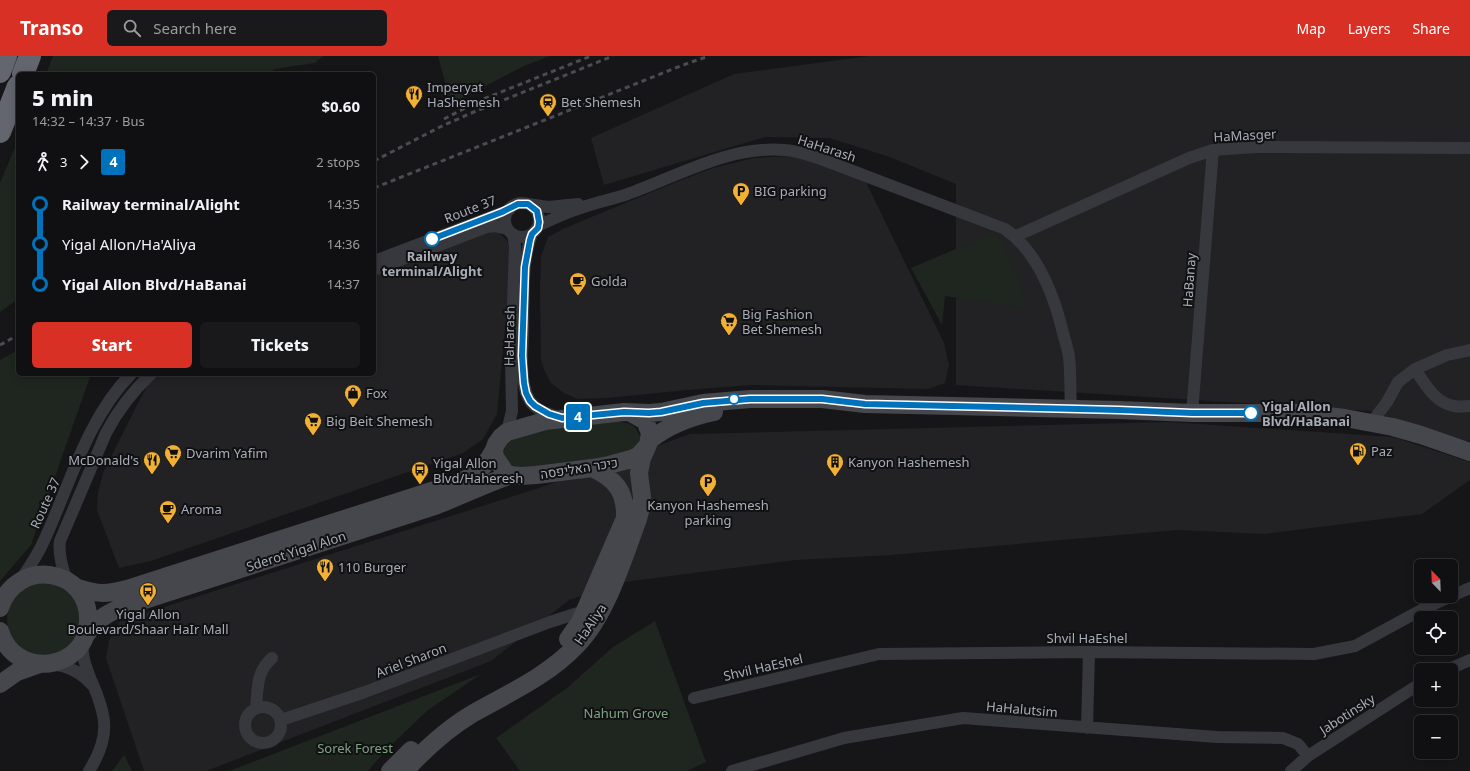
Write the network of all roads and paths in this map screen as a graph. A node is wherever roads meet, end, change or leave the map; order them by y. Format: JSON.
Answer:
{"nodes":[{"id":1,"x":6,"y":56,"type":"edge"},
{"id":2,"x":30,"y":56,"type":"edge"},
{"id":3,"x":0,"y":72,"type":"edge"},
{"id":4,"x":24,"y":72,"type":"edge"},
{"id":5,"x":16,"y":91,"type":"edge"},
{"id":6,"x":0,"y":132,"type":"edge"},
{"id":7,"x":1470,"y":148,"type":"edge"},
{"id":8,"x":1213,"y":150,"type":"junction"},
{"id":9,"x":625,"y":195,"type":"junction"},
{"id":10,"x":528,"y":204,"type":"junction"},
{"id":11,"x":509,"y":210,"type":"junction"},
{"id":12,"x":535,"y":230,"type":"junction"},
{"id":13,"x":510,"y":232,"type":"junction"},
{"id":14,"x":1016,"y":236,"type":"junction"},
{"id":15,"x":376,"y":260,"type":"edge"},
{"id":16,"x":376,"y":269,"type":"edge"},
{"id":17,"x":1470,"y":350,"type":"edge"},
{"id":18,"x":1415,"y":369,"type":"junction"},
{"id":19,"x":129,"y":376,"type":"edge"},
{"id":20,"x":149,"y":376,"type":"edge"},
{"id":21,"x":865,"y":404,"type":"junction"},
{"id":22,"x":1470,"y":406,"type":"edge"},
{"id":23,"x":1071,"y":409,"type":"junction"},
{"id":24,"x":630,"y":413,"type":"junction"},
{"id":25,"x":1192,"y":413,"type":"junction"},
{"id":26,"x":562,"y":418,"type":"junction"},
{"id":27,"x":1372,"y":422,"type":"junction"},
{"id":28,"x":507,"y":432,"type":"junction"},
{"id":29,"x":649,"y":443,"type":"junction"},
{"id":30,"x":494,"y":450,"type":"junction"},
{"id":31,"x":1470,"y":452,"type":"edge"},
{"id":32,"x":592,"y":468,"type":"junction"},
{"id":33,"x":511,"y":475,"type":"junction"},
{"id":34,"x":20,"y":582,"type":"junction"},
{"id":35,"x":71,"y":584,"type":"junction"},
{"id":36,"x":1470,"y":588,"type":"edge"},
{"id":37,"x":0,"y":608,"type":"edge"},
{"id":38,"x":584,"y":611,"type":"junction"},
{"id":39,"x":550,"y":622,"type":"junction"},
{"id":40,"x":0,"y":631,"type":"edge"},
{"id":41,"x":85,"y":637,"type":"junction"},
{"id":42,"x":569,"y":638,"type":"junction"},
{"id":43,"x":0,"y":646,"type":"edge"},
{"id":44,"x":1089,"y":652,"type":"junction"},
{"id":45,"x":272,"y":658,"type":"dead end"},
{"id":46,"x":1470,"y":660,"type":"edge"},
{"id":47,"x":44,"y":664,"type":"junction"},
{"id":48,"x":1458,"y":665,"type":"edge"},
{"id":49,"x":0,"y":684,"type":"edge"},
{"id":50,"x":94,"y":688,"type":"junction"},
{"id":51,"x":1414,"y":688,"type":"edge"},
{"id":52,"x":694,"y":698,"type":"dead end"},
{"id":53,"x":256,"y":708,"type":"junction"},
{"id":54,"x":281,"y":720,"type":"junction"},
{"id":55,"x":1087,"y":728,"type":"junction"},
{"id":56,"x":1308,"y":756,"type":"junction"},
{"id":57,"x":89,"y":771,"type":"edge"},
{"id":58,"x":390,"y":771,"type":"edge"},
{"id":59,"x":405,"y":771,"type":"edge"},
{"id":60,"x":732,"y":771,"type":"edge"},
{"id":61,"x":1291,"y":771,"type":"edge"}],
"edges":[{"from":1,"to":3,"type":"highway"},
{"from":2,"to":4,"type":"highway"},
{"from":5,"to":6,"type":"highway"},
{"from":7,"to":8,"type":"street","name":"HaMasger"},
{"from":8,"to":14,"type":"street","name":"HaMasger"},
{"from":8,"to":25,"type":"street","name":"HaBanay"},
{"from":9,"to":10,"type":"street","name":"HaHarash"},
{"from":9,"to":12,"type":"street","name":"HaHarash"},
{"from":9,"to":14,"type":"street","name":"HaHarash"},
{"from":10,"to":11,"type":"street"},
{"from":10,"to":12,"type":"street"},
{"from":11,"to":13,"type":"street"},
{"from":11,"to":15,"type":"street","name":"Route 37"},
{"from":12,"to":13,"type":"street"},
{"from":12,"to":26,"type":"street","name":"HaHarash"},
{"from":13,"to":16,"type":"street","name":"Route 37"},
{"from":13,"to":28,"type":"street","name":"HaHarash"},
{"from":14,"to":23,"type":"street"},
{"from":17,"to":18,"type":"street"},
{"from":18,"to":22,"type":"street"},
{"from":18,"to":27,"type":"street"},
{"from":19,"to":34,"type":"street","name":"Route 37"},
{"from":20,"to":35,"type":"street"},
{"from":21,"to":23,"type":"main road"},
{"from":21,"to":24,"type":"main road"},
{"from":21,"to":29,"type":"main road"},
{"from":23,"to":25,"type":"main road"},
{"from":24,"to":26,"type":"main road"},
{"from":24,"to":29,"type":"main road"},
{"from":25,"to":27,"type":"main road"},
{"from":26,"to":28,"type":"main road"},
{"from":27,"to":31,"type":"main road"},
{"from":28,"to":30,"type":"main road"},
{"from":29,"to":32,"type":"main road","name":"כיכר האליפסה"},
{"from":29,"to":59,"type":"main road","name":"HaAliya"},
{"from":30,"to":33,"type":"main road"},
{"from":30,"to":35,"type":"main road","name":"Sderot Yigal Alon"},
{"from":32,"to":33,"type":"main road","name":"כיכר האליפסה"},
{"from":32,"to":38,"type":"main road","name":"HaAliya"},
{"from":33,"to":41,"type":"main road","name":"Sderot Yigal Alon"},
{"from":34,"to":35,"type":"main road","name":"Sderot Yigal Alon"},
{"from":34,"to":37,"type":"main road"},
{"from":35,"to":41,"type":"main road"},
{"from":36,"to":44,"type":"street","name":"Shvil HaEshel"},
{"from":38,"to":39,"type":"street","name":"Ariel Sharon"},
{"from":38,"to":42,"type":"main road","name":"HaAliya"},
{"from":39,"to":42,"type":"street"},
{"from":39,"to":54,"type":"street","name":"Ariel Sharon"},
{"from":40,"to":43,"type":"main road"},
{"from":40,"to":47,"type":"main road"},
{"from":41,"to":47,"type":"main road","name":"Sderot Yigal Alon"},
{"from":41,"to":50,"type":"street"},
{"from":42,"to":58,"type":"main road","name":"HaAliya"},
{"from":44,"to":52,"type":"street","name":"Shvil HaEshel"},
{"from":44,"to":55,"type":"street"},
{"from":45,"to":53,"type":"street"},
{"from":46,"to":48,"type":"street"},
{"from":47,"to":49,"type":"main road"},
{"from":47,"to":50,"type":"street"},
{"from":50,"to":57,"type":"street"},
{"from":51,"to":56,"type":"street","name":"Jabotinsky"},
{"from":53,"to":54,"type":"street"},
{"from":53,"to":54,"type":"street"},
{"from":55,"to":56,"type":"street","name":"HaHalutsim"},
{"from":55,"to":60,"type":"street","name":"HaHalutsim"},
{"from":56,"to":61,"type":"street","name":"Jabotinsky"}]}
